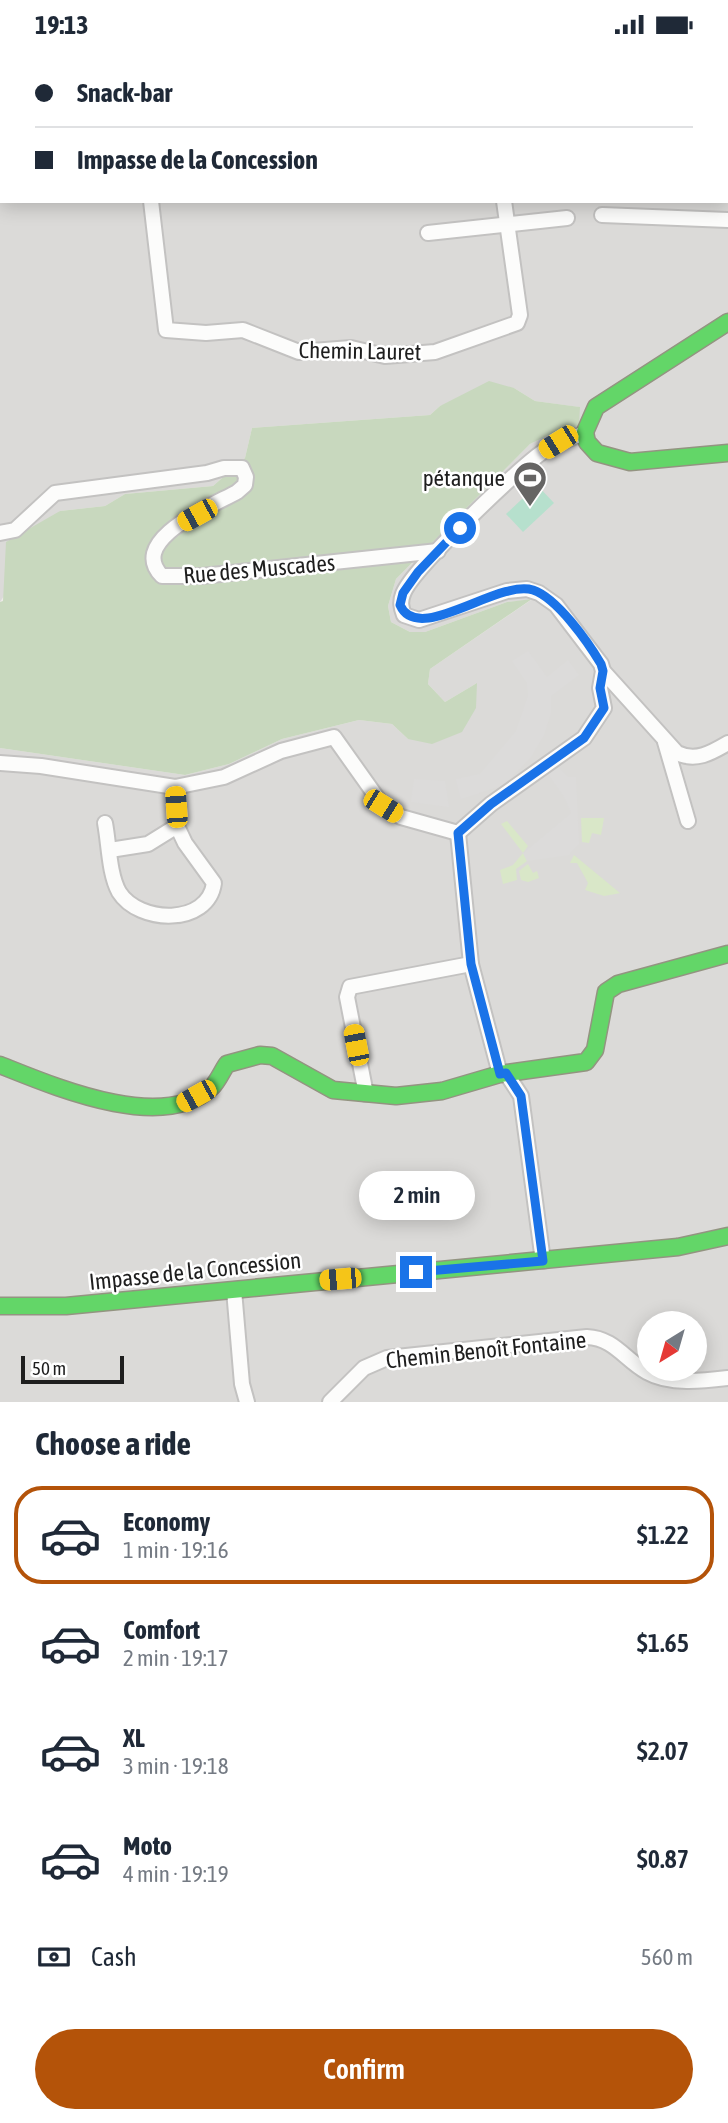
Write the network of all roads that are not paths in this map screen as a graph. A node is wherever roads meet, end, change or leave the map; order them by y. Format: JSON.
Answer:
{"nodes":[{"id":1,"x":151,"y":203,"type":"edge"},
{"id":2,"x":504,"y":203,"type":"edge"},
{"id":3,"x":602,"y":215,"type":"dead end"},
{"id":4,"x":567,"y":218,"type":"dead end"},
{"id":5,"x":728,"y":220,"type":"edge"},
{"id":6,"x":507,"y":224,"type":"junction"},
{"id":7,"x":428,"y":233,"type":"dead end"},
{"id":8,"x":728,"y":322,"type":"edge"},
{"id":9,"x":585,"y":433,"type":"junction"},
{"id":10,"x":728,"y":453,"type":"edge"},
{"id":11,"x":0,"y":533,"type":"edge"},
{"id":12,"x":438,"y":551,"type":"junction"},
{"id":13,"x":603,"y":671,"type":"junction"},
{"id":14,"x":665,"y":741,"type":"junction"},
{"id":15,"x":728,"y":743,"type":"edge"},
{"id":16,"x":0,"y":763,"type":"edge"},
{"id":17,"x":175,"y":787,"type":"junction"},
{"id":18,"x":688,"y":821,"type":"dead end"},
{"id":19,"x":105,"y":823,"type":"dead end"},
{"id":20,"x":177,"y":826,"type":"junction"},
{"id":21,"x":458,"y":833,"type":"junction"},
{"id":22,"x":110,"y":850,"type":"junction"},
{"id":23,"x":728,"y":954,"type":"edge"},
{"id":24,"x":471,"y":964,"type":"junction"},
{"id":25,"x":0,"y":1065,"type":"edge"},
{"id":26,"x":503,"y":1073,"type":"junction"},
{"id":27,"x":366,"y":1094,"type":"junction"},
{"id":28,"x":728,"y":1236,"type":"edge"},
{"id":29,"x":543,"y":1261,"type":"junction"},
{"id":30,"x":234,"y":1290,"type":"junction"},
{"id":31,"x":0,"y":1306,"type":"edge"},
{"id":32,"x":728,"y":1378,"type":"edge"},
{"id":33,"x":247,"y":1402,"type":"edge"},
{"id":34,"x":330,"y":1402,"type":"edge"}],
"edges":[{"from":1,"to":6,"type":"street","name":"Chemin Lauret"},
{"from":2,"to":6,"type":"street","name":"Chemin Lauret"},
{"from":3,"to":5,"type":"street"},
{"from":4,"to":6,"type":"street"},
{"from":6,"to":7,"type":"street"},
{"from":8,"to":9,"type":"street"},
{"from":9,"to":10,"type":"street"},
{"from":9,"to":12,"type":"street"},
{"from":11,"to":12,"type":"street","name":"Rue des Muscades"},
{"from":12,"to":13,"type":"street"},
{"from":13,"to":14,"type":"street"},
{"from":13,"to":21,"type":"street"},
{"from":14,"to":15,"type":"street"},
{"from":14,"to":18,"type":"street"},
{"from":16,"to":17,"type":"street"},
{"from":17,"to":20,"type":"street"},
{"from":17,"to":21,"type":"street"},
{"from":19,"to":22,"type":"street"},
{"from":20,"to":22,"type":"street"},
{"from":20,"to":22,"type":"street"},
{"from":21,"to":24,"type":"street"},
{"from":23,"to":26,"type":"street"},
{"from":24,"to":26,"type":"street"},
{"from":24,"to":27,"type":"street"},
{"from":25,"to":27,"type":"street"},
{"from":26,"to":27,"type":"street"},
{"from":26,"to":29,"type":"street"},
{"from":28,"to":29,"type":"street","name":"Impasse de la Concession"},
{"from":29,"to":30,"type":"street","name":"Impasse de la Concession"},
{"from":30,"to":31,"type":"street","name":"Impasse de la Concession"},
{"from":30,"to":33,"type":"street"},
{"from":32,"to":34,"type":"street","name":"Chemin Benoît Fontaine"}]}
